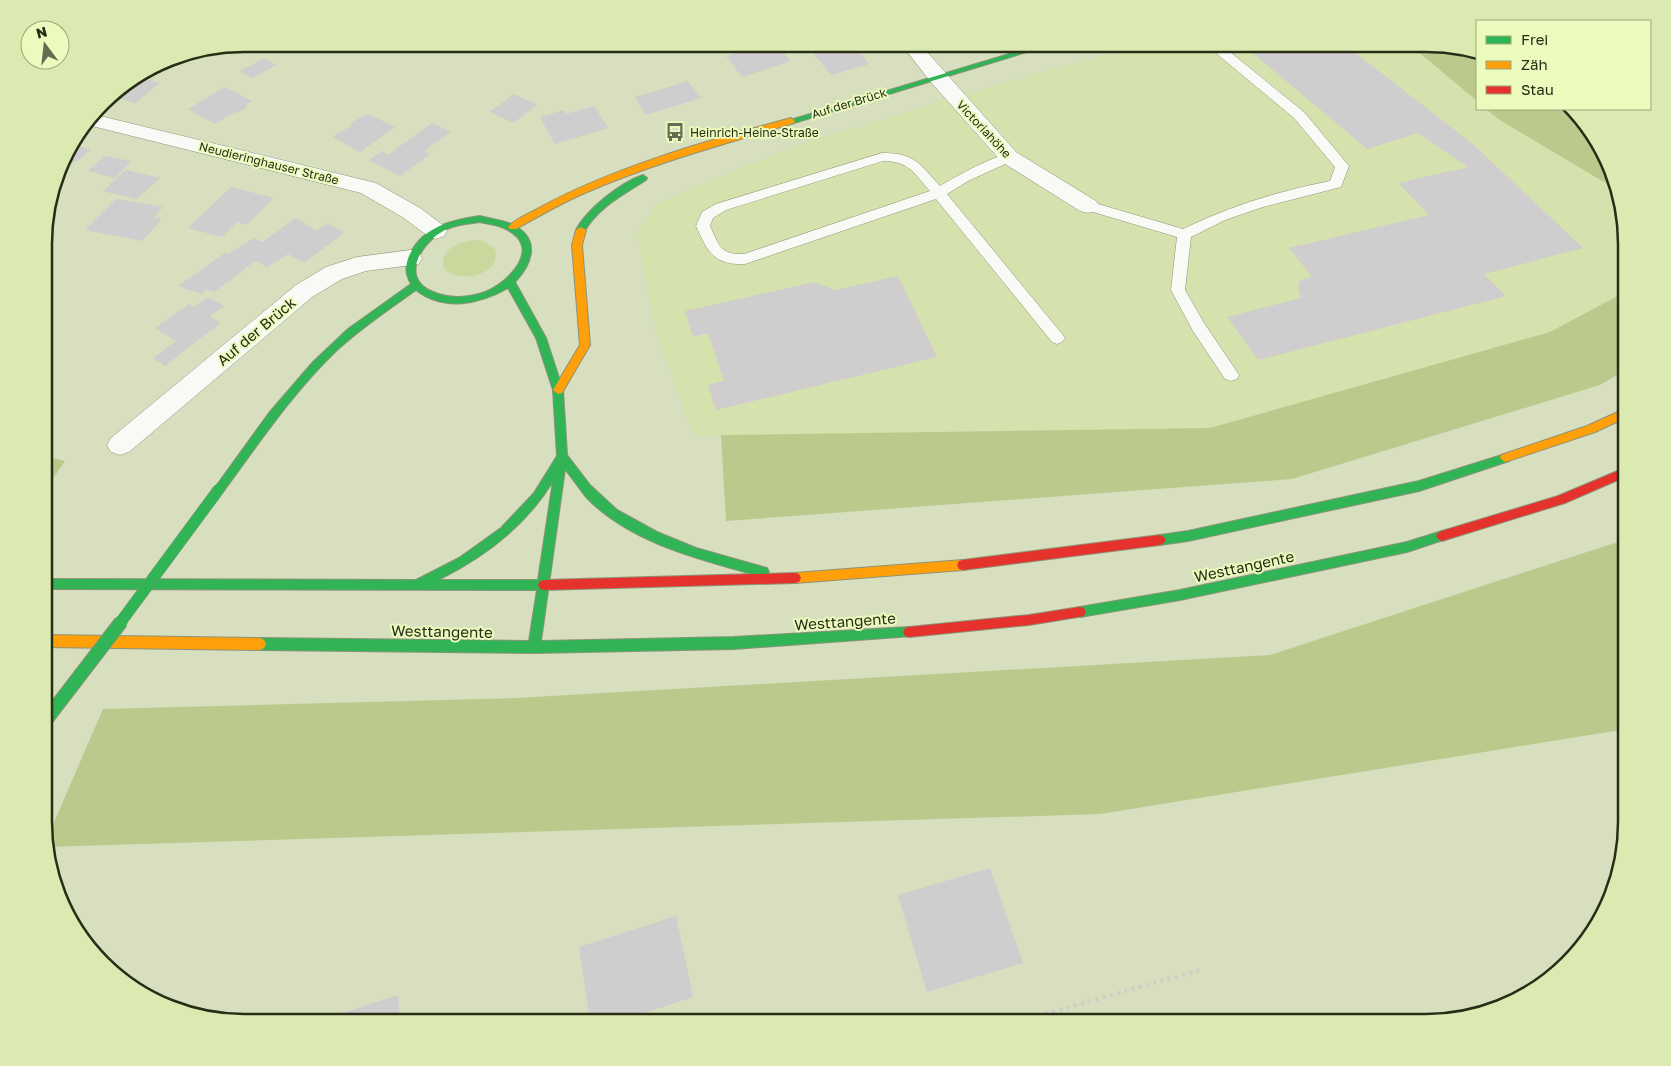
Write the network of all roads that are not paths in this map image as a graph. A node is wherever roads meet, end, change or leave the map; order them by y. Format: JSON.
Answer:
{"nodes":[{"id":1,"x":917,"y":52,"type":"edge"},
{"id":2,"x":1022,"y":52,"type":"edge"},
{"id":3,"x":1222,"y":52,"type":"edge"},
{"id":4,"x":937,"y":77,"type":"junction"},
{"id":5,"x":97,"y":121,"type":"edge"},
{"id":6,"x":680,"y":154,"type":"junction"},
{"id":7,"x":1009,"y":157,"type":"junction"},
{"id":8,"x":939,"y":193,"type":"junction"},
{"id":9,"x":1088,"y":206,"type":"joint"},
{"id":10,"x":513,"y":227,"type":"junction"},
{"id":11,"x":436,"y":231,"type":"junction"},
{"id":12,"x":1184,"y":234,"type":"junction"},
{"id":13,"x":411,"y":258,"type":"junction"},
{"id":14,"x":511,"y":284,"type":"junction"},
{"id":15,"x":415,"y":286,"type":"junction"},
{"id":16,"x":1057,"y":338,"type":"dead end"},
{"id":17,"x":1231,"y":375,"type":"dead end"},
{"id":18,"x":558,"y":390,"type":"junction"},
{"id":19,"x":1618,"y":416,"type":"edge"},
{"id":20,"x":120,"y":445,"type":"dead end"},
{"id":21,"x":562,"y":456,"type":"junction"},
{"id":22,"x":1618,"y":475,"type":"edge"},
{"id":23,"x":788,"y":580,"type":"junction"},
{"id":24,"x":52,"y":584,"type":"edge"},
{"id":25,"x":412,"y":585,"type":"junction"},
{"id":26,"x":544,"y":585,"type":"junction"},
{"id":27,"x":52,"y":641,"type":"edge"},
{"id":28,"x":534,"y":647,"type":"junction"},
{"id":29,"x":52,"y":712,"type":"edge"}],
"edges":[{"from":1,"to":4,"type":"street"},
{"from":2,"to":4,"type":"main road","name":"Auf der Brück"},
{"from":3,"to":12,"type":"lane"},
{"from":4,"to":6,"type":"main road","name":"Auf der Brück"},
{"from":4,"to":7,"type":"street","name":"Victoriahöhe"},
{"from":5,"to":11,"type":"street","name":"Neudieringhauser Straße"},
{"from":6,"to":10,"type":"main road","name":"Auf der Brück"},
{"from":6,"to":18,"type":"main road"},
{"from":7,"to":8,"type":"lane"},
{"from":7,"to":9,"type":"street","name":"Victoriahöhe"},
{"from":8,"to":8,"type":"lane"},
{"from":8,"to":16,"type":"lane"},
{"from":9,"to":12,"type":"lane"},
{"from":10,"to":11,"type":"main road"},
{"from":10,"to":14,"type":"main road"},
{"from":11,"to":13,"type":"main road"},
{"from":12,"to":17,"type":"lane"},
{"from":13,"to":15,"type":"main road"},
{"from":13,"to":20,"type":"street","name":"Auf der Brück"},
{"from":14,"to":15,"type":"main road"},
{"from":14,"to":18,"type":"main road"},
{"from":15,"to":29,"type":"main road","bridge":true},
{"from":18,"to":21,"type":"main road"},
{"from":19,"to":23,"type":"main road"},
{"from":21,"to":23,"type":"main road"},
{"from":21,"to":25,"type":"main road"},
{"from":21,"to":26,"type":"main road"},
{"from":22,"to":28,"type":"main road","name":"Westtangente"},
{"from":23,"to":26,"type":"main road"},
{"from":24,"to":25,"type":"main road"},
{"from":25,"to":26,"type":"main road"},
{"from":26,"to":28,"type":"main road"},
{"from":27,"to":28,"type":"main road","name":"Westtangente"}]}
